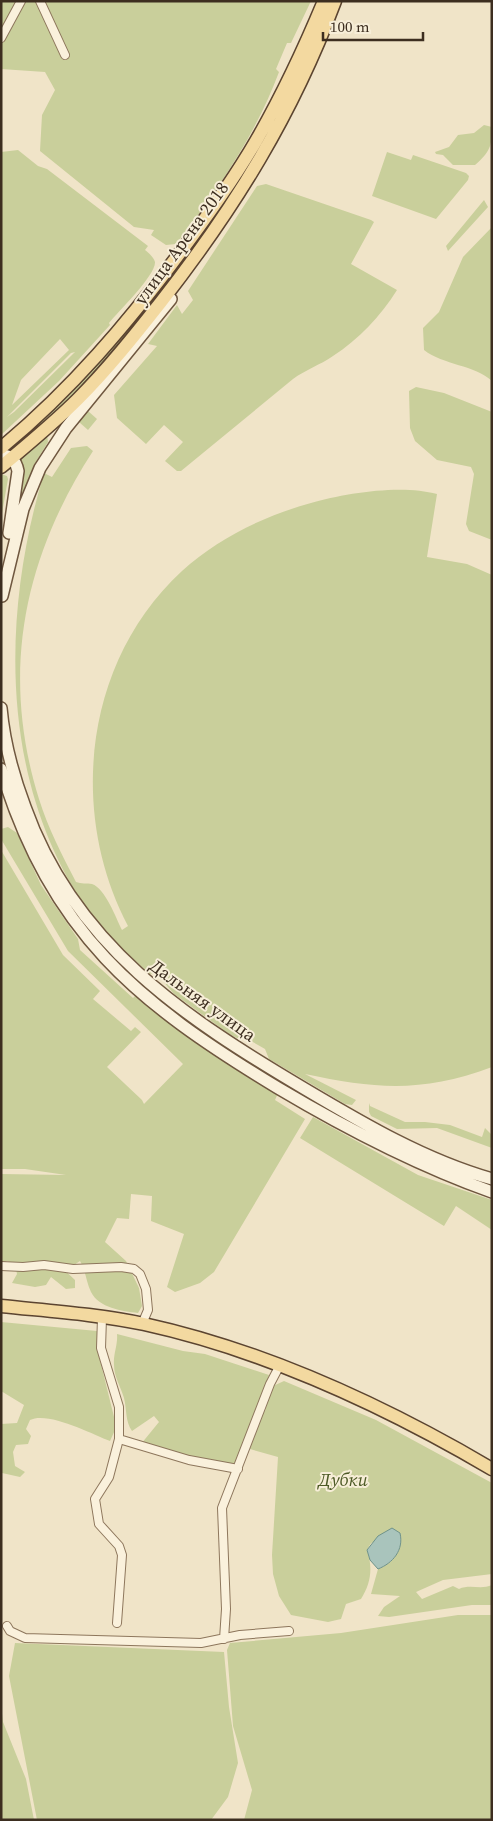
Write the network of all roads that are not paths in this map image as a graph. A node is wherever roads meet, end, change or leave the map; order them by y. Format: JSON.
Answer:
{"nodes":[{"id":1,"x":21,"y":1,"type":"edge"},
{"id":2,"x":40,"y":1,"type":"edge"},
{"id":3,"x":324,"y":1,"type":"edge"},
{"id":4,"x":335,"y":1,"type":"edge"},
{"id":5,"x":1,"y":38,"type":"edge"},
{"id":6,"x":65,"y":55,"type":"dead end"},
{"id":7,"x":233,"y":204,"type":"junction"},
{"id":8,"x":174,"y":260,"type":"junction"},
{"id":9,"x":186,"y":270,"type":"junction"},
{"id":10,"x":16,"y":436,"type":"junction"},
{"id":11,"x":1,"y":448,"type":"edge"},
{"id":12,"x":6,"y":457,"type":"edge"},
{"id":13,"x":1,"y":467,"type":"edge"},
{"id":14,"x":1,"y":534,"type":"edge"},
{"id":15,"x":2,"y":601,"type":"edge"},
{"id":16,"x":1,"y":708,"type":"edge"},
{"id":17,"x":1,"y":769,"type":"edge"},
{"id":18,"x":75,"y":913,"type":"junction"},
{"id":19,"x":246,"y":1054,"type":"junction"},
{"id":20,"x":239,"y":1064,"type":"junction"},
{"id":21,"x":356,"y":1118,"type":"junction"},
{"id":22,"x":349,"y":1129,"type":"junction"},
{"id":23,"x":489,"y":1178,"type":"edge"},
{"id":24,"x":486,"y":1190,"type":"edge"},
{"id":25,"x":1,"y":1266,"type":"edge"},
{"id":26,"x":1,"y":1306,"type":"edge"},
{"id":27,"x":102,"y":1318,"type":"junction"},
{"id":28,"x":142,"y":1324,"type":"junction"},
{"id":29,"x":280,"y":1365,"type":"junction"},
{"id":30,"x":119,"y":1439,"type":"junction"},
{"id":31,"x":238,"y":1469,"type":"junction"},
{"id":32,"x":492,"y":1469,"type":"edge"},
{"id":33,"x":117,"y":1623,"type":"dead end"},
{"id":34,"x":7,"y":1626,"type":"dead end"},
{"id":35,"x":289,"y":1631,"type":"dead end"},
{"id":36,"x":224,"y":1638,"type":"junction"}],
"edges":[{"from":1,"to":5,"type":"street"},
{"from":2,"to":6,"type":"street"},
{"from":3,"to":8,"type":"main road","name":"улица Арена 2018"},
{"from":4,"to":7,"type":"main road","name":"улица Арена 2018"},
{"from":7,"to":9,"type":"main road","name":"улица Арена 2018"},
{"from":7,"to":15,"type":"main road"},
{"from":8,"to":9,"type":"street"},
{"from":8,"to":10,"type":"main road","name":"улица Арена 2018"},
{"from":9,"to":12,"type":"main road","name":"улица Арена 2018"},
{"from":10,"to":11,"type":"main road","name":"улица Арена 2018"},
{"from":10,"to":12,"type":"main road"},
{"from":12,"to":13,"type":"main road","name":"улица Арена 2018"},
{"from":12,"to":14,"type":"main road"},
{"from":12,"to":15,"type":"main road"},
{"from":16,"to":18,"type":"main road","name":"Дальняя улица"},
{"from":17,"to":18,"type":"main road","name":"Дальняя улица"},
{"from":18,"to":19,"type":"main road","name":"Дальняя улица"},
{"from":18,"to":20,"type":"main road","name":"Дальняя улица"},
{"from":19,"to":20,"type":"main road"},
{"from":19,"to":21,"type":"main road","name":"Дальняя улица"},
{"from":20,"to":22,"type":"main road","name":"Дальняя улица"},
{"from":21,"to":22,"type":"main road"},
{"from":21,"to":23,"type":"main road","name":"Дальняя улица"},
{"from":22,"to":24,"type":"main road","name":"Дальняя улица"},
{"from":23,"to":24,"type":"main road"},
{"from":25,"to":28,"type":"street"},
{"from":26,"to":27,"type":"main road"},
{"from":27,"to":28,"type":"main road"},
{"from":27,"to":30,"type":"street"},
{"from":28,"to":29,"type":"main road"},
{"from":29,"to":31,"type":"street"},
{"from":29,"to":32,"type":"main road"},
{"from":30,"to":31,"type":"street"},
{"from":30,"to":33,"type":"street"},
{"from":31,"to":36,"type":"street"},
{"from":34,"to":36,"type":"street"},
{"from":35,"to":36,"type":"street"}]}
